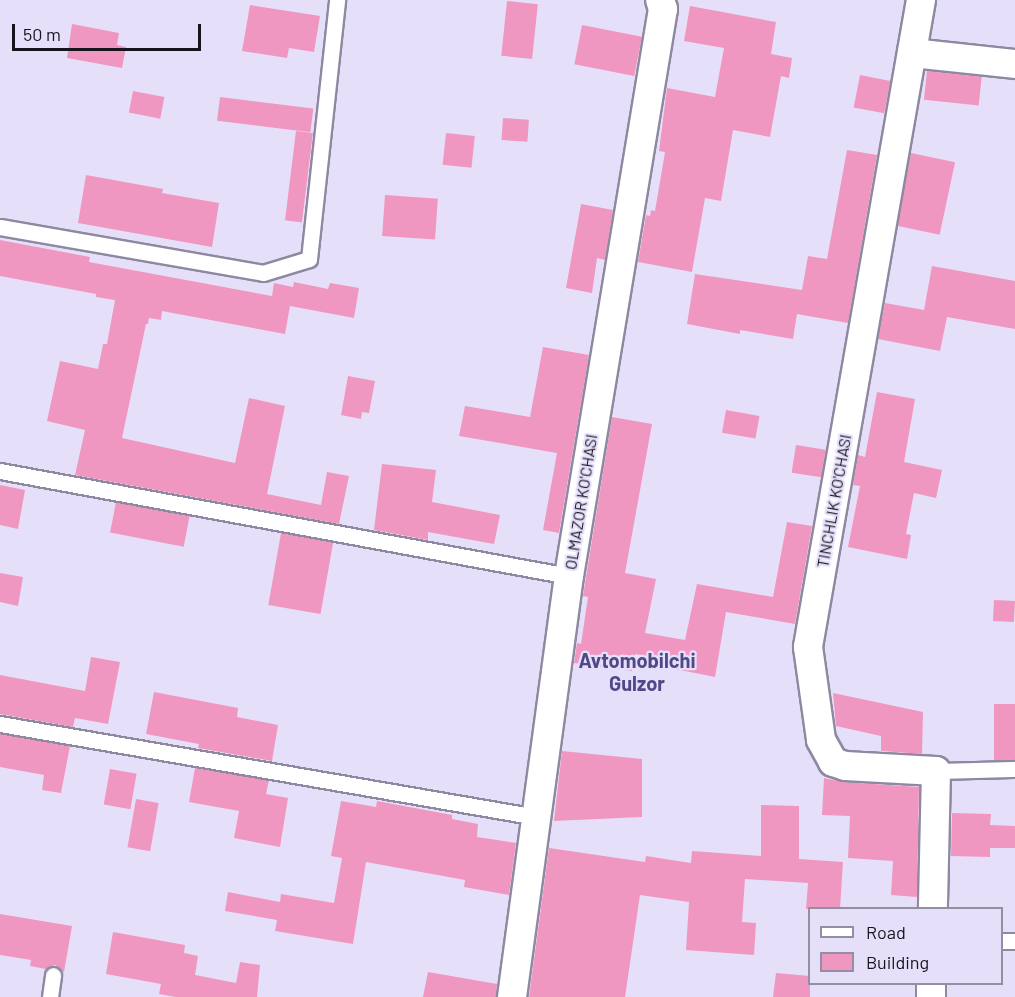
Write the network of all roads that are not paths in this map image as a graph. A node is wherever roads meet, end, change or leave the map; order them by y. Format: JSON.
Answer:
{"nodes":[{"id":1,"x":337,"y":0,"type":"edge"},
{"id":2,"x":921,"y":0,"type":"edge"},
{"id":3,"x":662,"y":4,"type":"edge"},
{"id":4,"x":912,"y":53,"type":"junction"},
{"id":5,"x":1015,"y":64,"type":"edge"},
{"id":6,"x":0,"y":227,"type":"edge"},
{"id":7,"x":0,"y":471,"type":"edge"},
{"id":8,"x":569,"y":576,"type":"junction"},
{"id":9,"x":0,"y":724,"type":"edge"},
{"id":10,"x":1015,"y":770,"type":"edge"},
{"id":11,"x":936,"y":771,"type":"junction"},
{"id":12,"x":537,"y":817,"type":"junction"},
{"id":13,"x":933,"y":907,"type":"edge"},
{"id":14,"x":53,"y":975,"type":"dead end"},
{"id":15,"x":50,"y":997,"type":"edge"},
{"id":16,"x":512,"y":997,"type":"edge"}],
"edges":[{"from":1,"to":6,"type":"lane"},
{"from":2,"to":4,"type":"street","name":"TINCHLIK KO'CHASI"},
{"from":3,"to":8,"type":"street","name":"OLMAZOR KO'CHASI"},
{"from":4,"to":5,"type":"street"},
{"from":4,"to":11,"type":"street","name":"TINCHLIK KO'CHASI"},
{"from":7,"to":8,"type":"lane"},
{"from":8,"to":12,"type":"street","name":"OLMAZOR KO'CHASI"},
{"from":9,"to":12,"type":"lane"},
{"from":10,"to":11,"type":"lane"},
{"from":11,"to":13,"type":"street"},
{"from":12,"to":16,"type":"street","name":"OLMAZOR KO'CHASI"},
{"from":14,"to":15,"type":"lane"}]}
